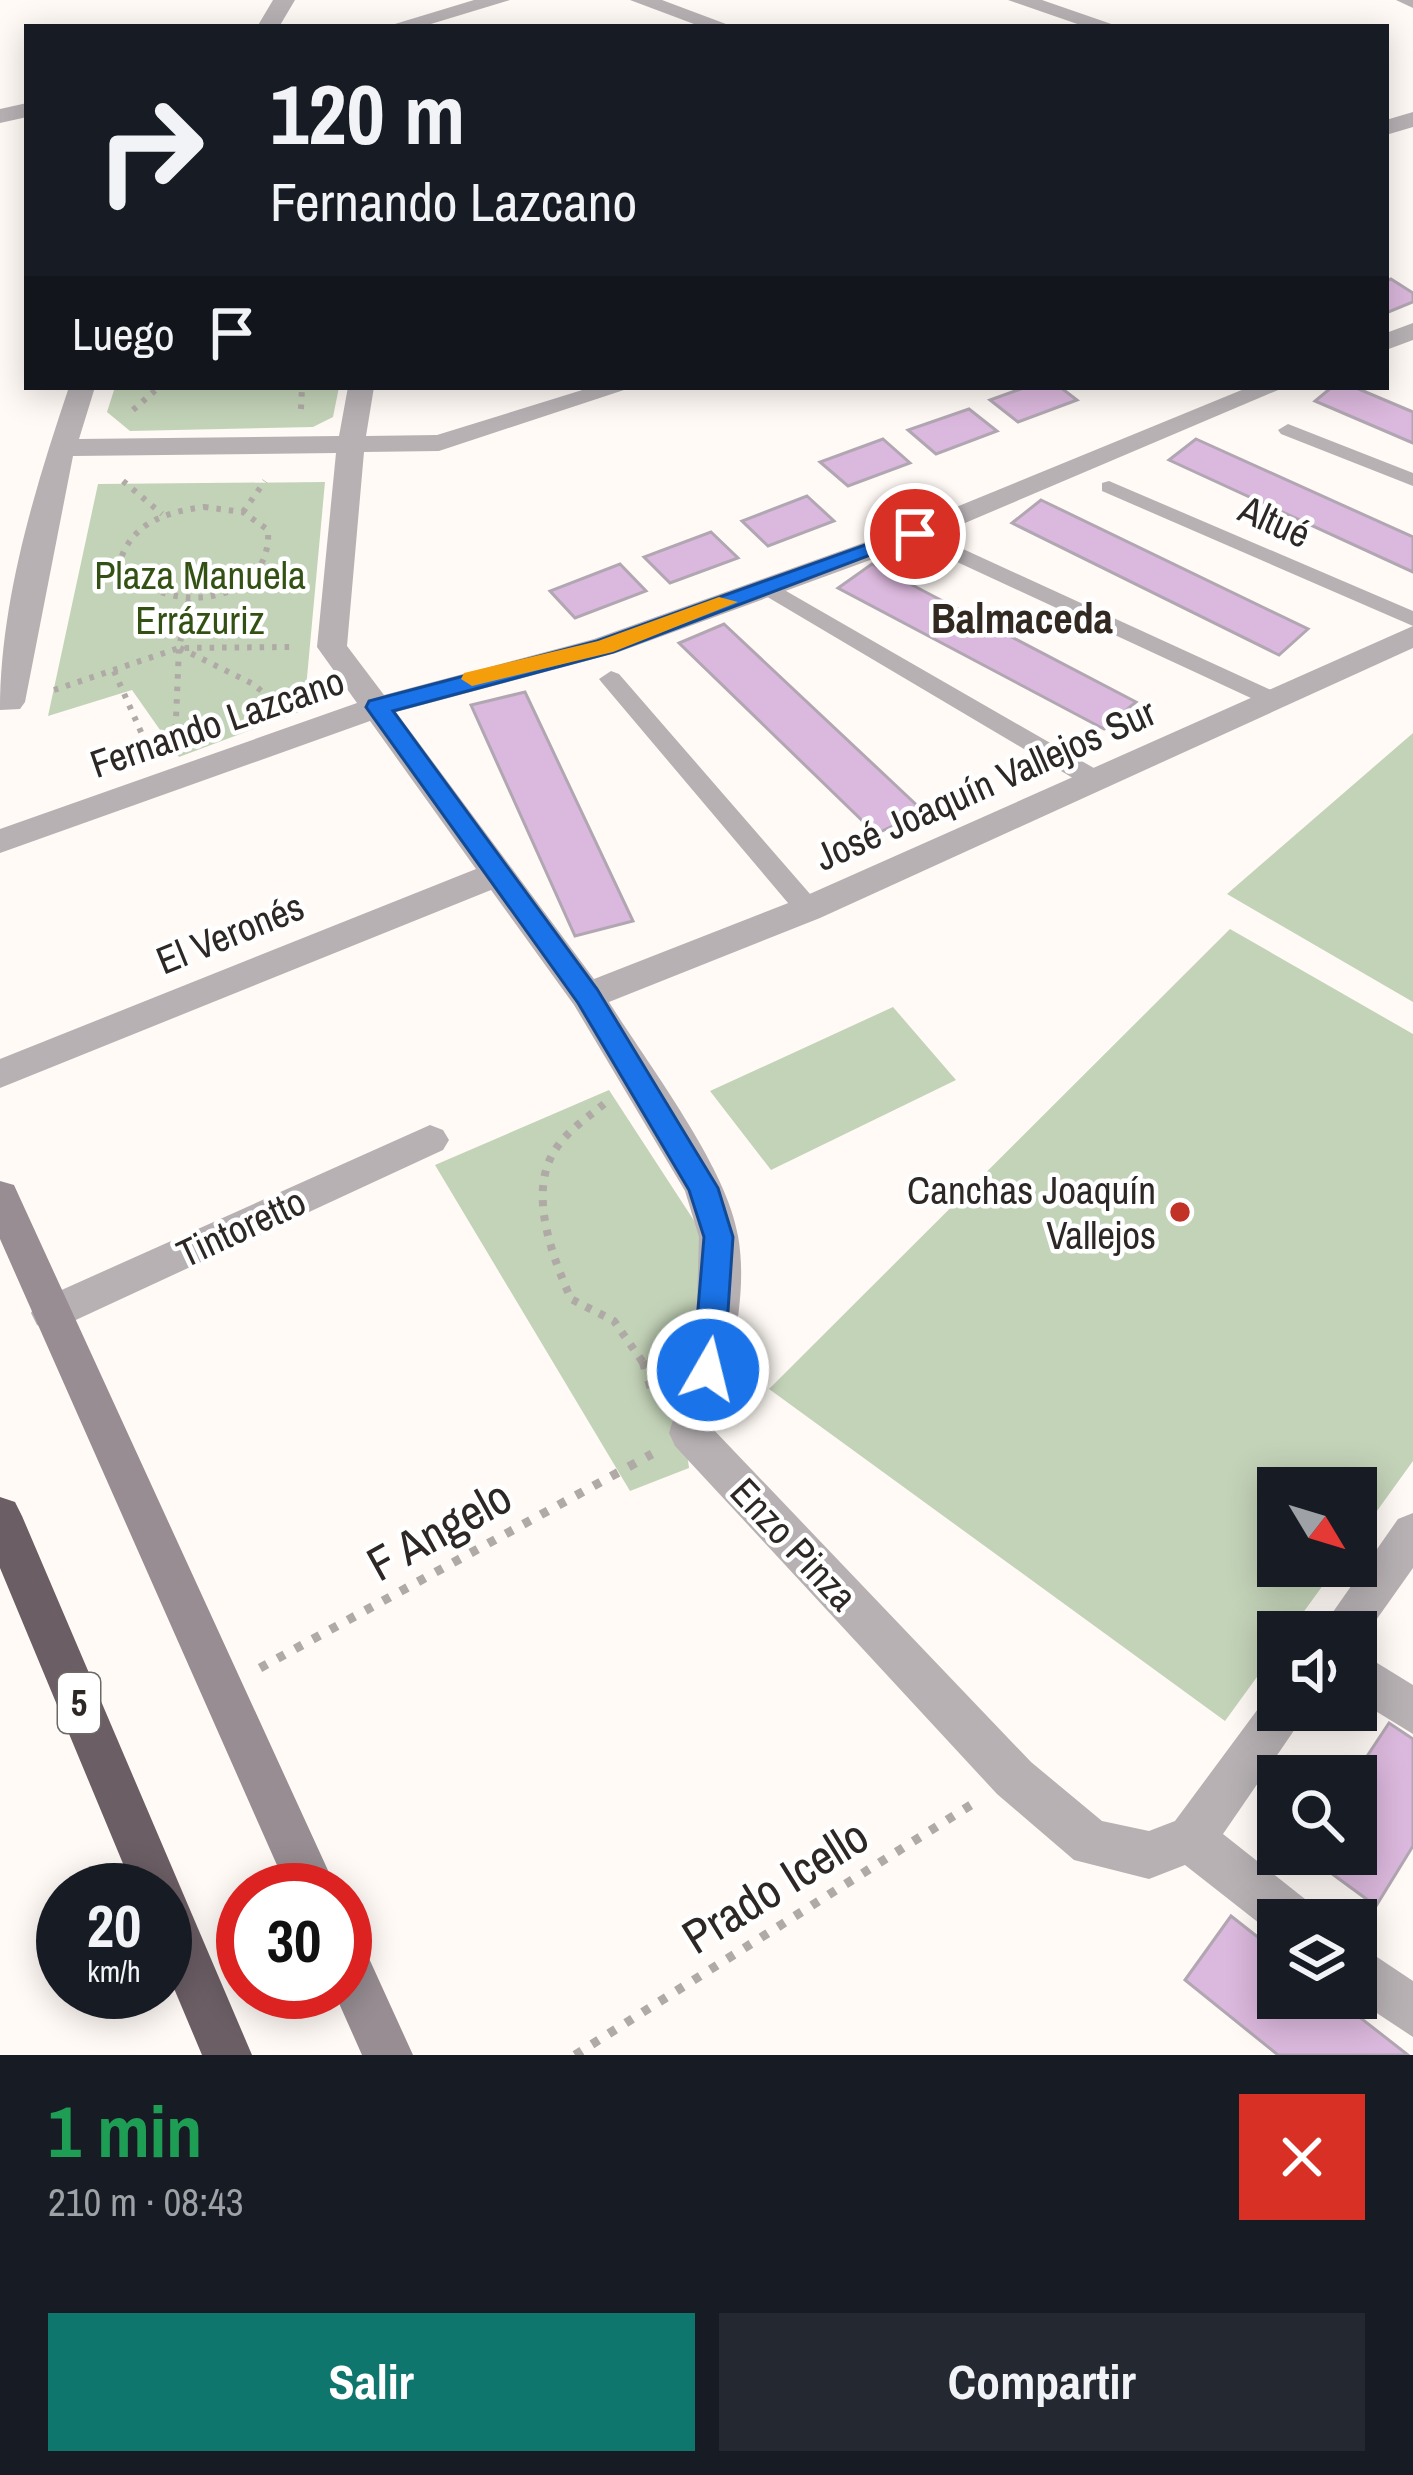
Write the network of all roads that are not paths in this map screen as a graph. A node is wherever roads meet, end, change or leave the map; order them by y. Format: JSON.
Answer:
{"nodes":[{"id":1,"x":500,"y":0,"type":"edge"},
{"id":2,"x":641,"y":0,"type":"edge"},
{"id":3,"x":1019,"y":0,"type":"edge"},
{"id":4,"x":408,"y":24,"type":"edge"},
{"id":5,"x":714,"y":24,"type":"edge"},
{"id":6,"x":1099,"y":24,"type":"edge"},
{"id":7,"x":81,"y":390,"type":"edge"},
{"id":8,"x":361,"y":390,"type":"edge"},
{"id":9,"x":611,"y":390,"type":"edge"},
{"id":10,"x":1265,"y":390,"type":"edge"},
{"id":11,"x":1288,"y":430,"type":"dead end"},
{"id":12,"x":353,"y":445,"type":"junction"},
{"id":13,"x":60,"y":448,"type":"junction"},
{"id":14,"x":1413,"y":480,"type":"edge"},
{"id":15,"x":1109,"y":487,"type":"dead end"},
{"id":16,"x":950,"y":550,"type":"dead end"},
{"id":17,"x":767,"y":587,"type":"junction"},
{"id":18,"x":1413,"y":620,"type":"edge"},
{"id":19,"x":1413,"y":636,"type":"edge"},
{"id":20,"x":611,"y":679,"type":"dead end"},
{"id":21,"x":10,"y":698,"type":"road end"},
{"id":22,"x":1274,"y":700,"type":"junction"},
{"id":23,"x":377,"y":707,"type":"junction"},
{"id":24,"x":1097,"y":781,"type":"junction"},
{"id":25,"x":0,"y":841,"type":"edge"},
{"id":26,"x":494,"y":875,"type":"junction"},
{"id":27,"x":808,"y":909,"type":"junction"},
{"id":28,"x":587,"y":996,"type":"junction"},
{"id":29,"x":0,"y":1074,"type":"edge"},
{"id":30,"x":430,"y":1140,"type":"dead end"},
{"id":31,"x":0,"y":1196,"type":"edge"},
{"id":32,"x":51,"y":1313,"type":"junction"},
{"id":33,"x":0,"y":1516,"type":"edge"},
{"id":34,"x":1413,"y":1533,"type":"edge"},
{"id":35,"x":1356,"y":1611,"type":"edge"},
{"id":36,"x":1377,"y":1687,"type":"edge"},
{"id":37,"x":1413,"y":1712,"type":"edge"},
{"id":38,"x":1267,"y":1731,"type":"edge"},
{"id":39,"x":1170,"y":1847,"type":"junction"},
{"id":40,"x":147,"y":1863,"type":"edge"},
{"id":41,"x":301,"y":1863,"type":"edge"},
{"id":42,"x":1258,"y":1899,"type":"edge"},
{"id":43,"x":192,"y":1969,"type":"edge"},
{"id":44,"x":1377,"y":1985,"type":"edge"},
{"id":45,"x":1413,"y":2012,"type":"edge"},
{"id":46,"x":372,"y":2019,"type":"edge"},
{"id":47,"x":225,"y":2043,"type":"edge"},
{"id":48,"x":388,"y":2055,"type":"edge"}],
"edges":[{"from":1,"to":4,"type":"street"},
{"from":2,"to":5,"type":"street"},
{"from":3,"to":6,"type":"street"},
{"from":7,"to":13,"type":"street"},
{"from":8,"to":12,"type":"street"},
{"from":9,"to":12,"type":"street"},
{"from":10,"to":17,"type":"street","name":"Fernando Lazcano"},
{"from":11,"to":14,"type":"lane"},
{"from":12,"to":13,"type":"street"},
{"from":12,"to":23,"type":"street"},
{"from":13,"to":21,"type":"street"},
{"from":15,"to":18,"type":"lane","name":"Altué"},
{"from":16,"to":22,"type":"lane"},
{"from":17,"to":23,"type":"street","name":"Fernando Lazcano"},
{"from":17,"to":24,"type":"lane"},
{"from":19,"to":22,"type":"street","name":"José Joaquín Vallejos Sur"},
{"from":20,"to":27,"type":"lane"},
{"from":22,"to":24,"type":"street","name":"José Joaquín Vallejos Sur"},
{"from":23,"to":25,"type":"street","name":"Fernando Lazcano"},
{"from":23,"to":26,"type":"street"},
{"from":24,"to":27,"type":"street","name":"José Joaquín Vallejos Sur"},
{"from":26,"to":28,"type":"street"},
{"from":26,"to":29,"type":"street","name":"El Veronés"},
{"from":27,"to":28,"type":"street","name":"José Joaquín Vallejos Sur"},
{"from":28,"to":39,"type":"street","name":"Enzo Pinza"},
{"from":30,"to":32,"type":"street","name":"Tintoretto"},
{"from":31,"to":32,"type":"main road"},
{"from":32,"to":41,"type":"main road"},
{"from":33,"to":40,"type":"highway","number":"5"},
{"from":34,"to":35,"type":"street"},
{"from":36,"to":37,"type":"street"},
{"from":38,"to":39,"type":"street"},
{"from":39,"to":42,"type":"street"},
{"from":43,"to":47,"type":"highway"},
{"from":44,"to":45,"type":"street"},
{"from":46,"to":48,"type":"main road"}]}
